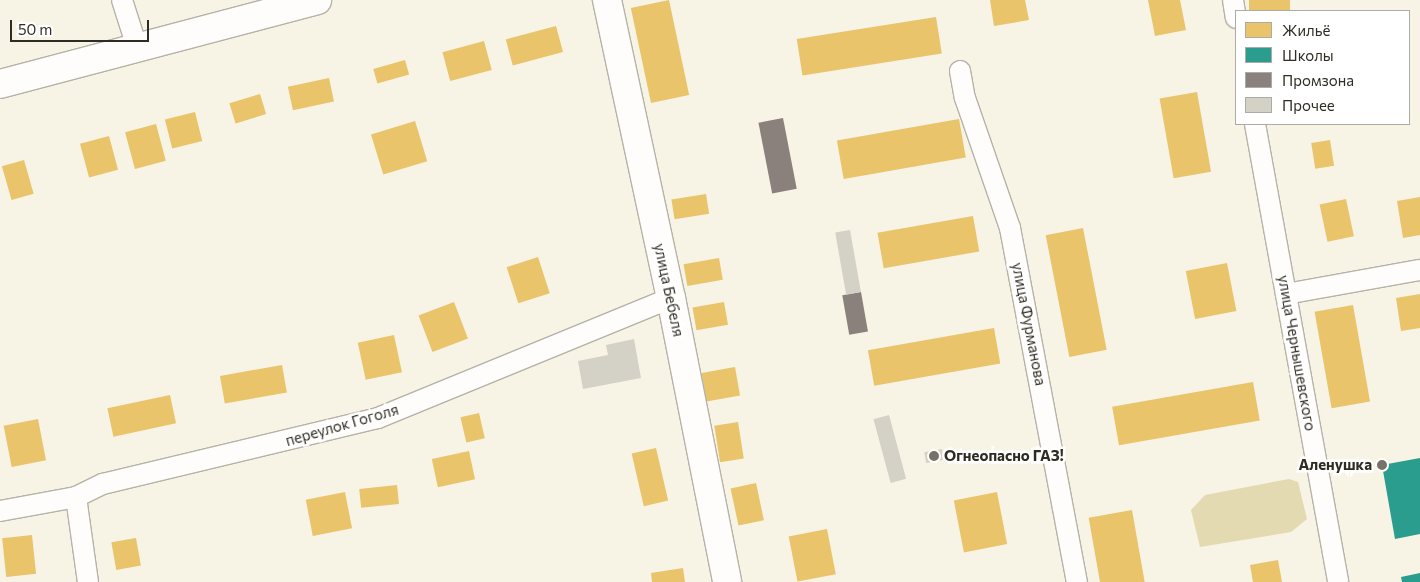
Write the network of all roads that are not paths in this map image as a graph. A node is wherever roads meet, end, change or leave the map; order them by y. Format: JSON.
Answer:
{"nodes":[{"id":1,"x":122,"y":0,"type":"edge"},
{"id":2,"x":317,"y":0,"type":"edge"},
{"id":3,"x":607,"y":0,"type":"edge"},
{"id":4,"x":136,"y":47,"type":"junction"},
{"id":5,"x":960,"y":71,"type":"dead end"},
{"id":6,"x":0,"y":84,"type":"edge"},
{"id":7,"x":1255,"y":125,"type":"edge"},
{"id":8,"x":1420,"y":270,"type":"edge"},
{"id":9,"x":1286,"y":294,"type":"junction"},
{"id":10,"x":671,"y":298,"type":"junction"},
{"id":11,"x":76,"y":497,"type":"junction"},
{"id":12,"x":0,"y":511,"type":"edge"},
{"id":13,"x":88,"y":582,"type":"edge"},
{"id":14,"x":727,"y":582,"type":"edge"},
{"id":15,"x":1077,"y":582,"type":"edge"},
{"id":16,"x":1338,"y":582,"type":"edge"}],
"edges":[{"from":1,"to":4,"type":"street"},
{"from":2,"to":4,"type":"street"},
{"from":3,"to":10,"type":"street","name":"улица Бебеля"},
{"from":4,"to":6,"type":"street"},
{"from":5,"to":15,"type":"street","name":"улица Фурманова"},
{"from":7,"to":9,"type":"street","name":"улица Чернышевского"},
{"from":8,"to":9,"type":"street"},
{"from":9,"to":16,"type":"street","name":"улица Чернышевского"},
{"from":10,"to":11,"type":"street","name":"переулок Гоголя"},
{"from":10,"to":14,"type":"street","name":"улица Бебеля"},
{"from":11,"to":12,"type":"street","name":"переулок Гоголя"},
{"from":11,"to":13,"type":"street"}]}
